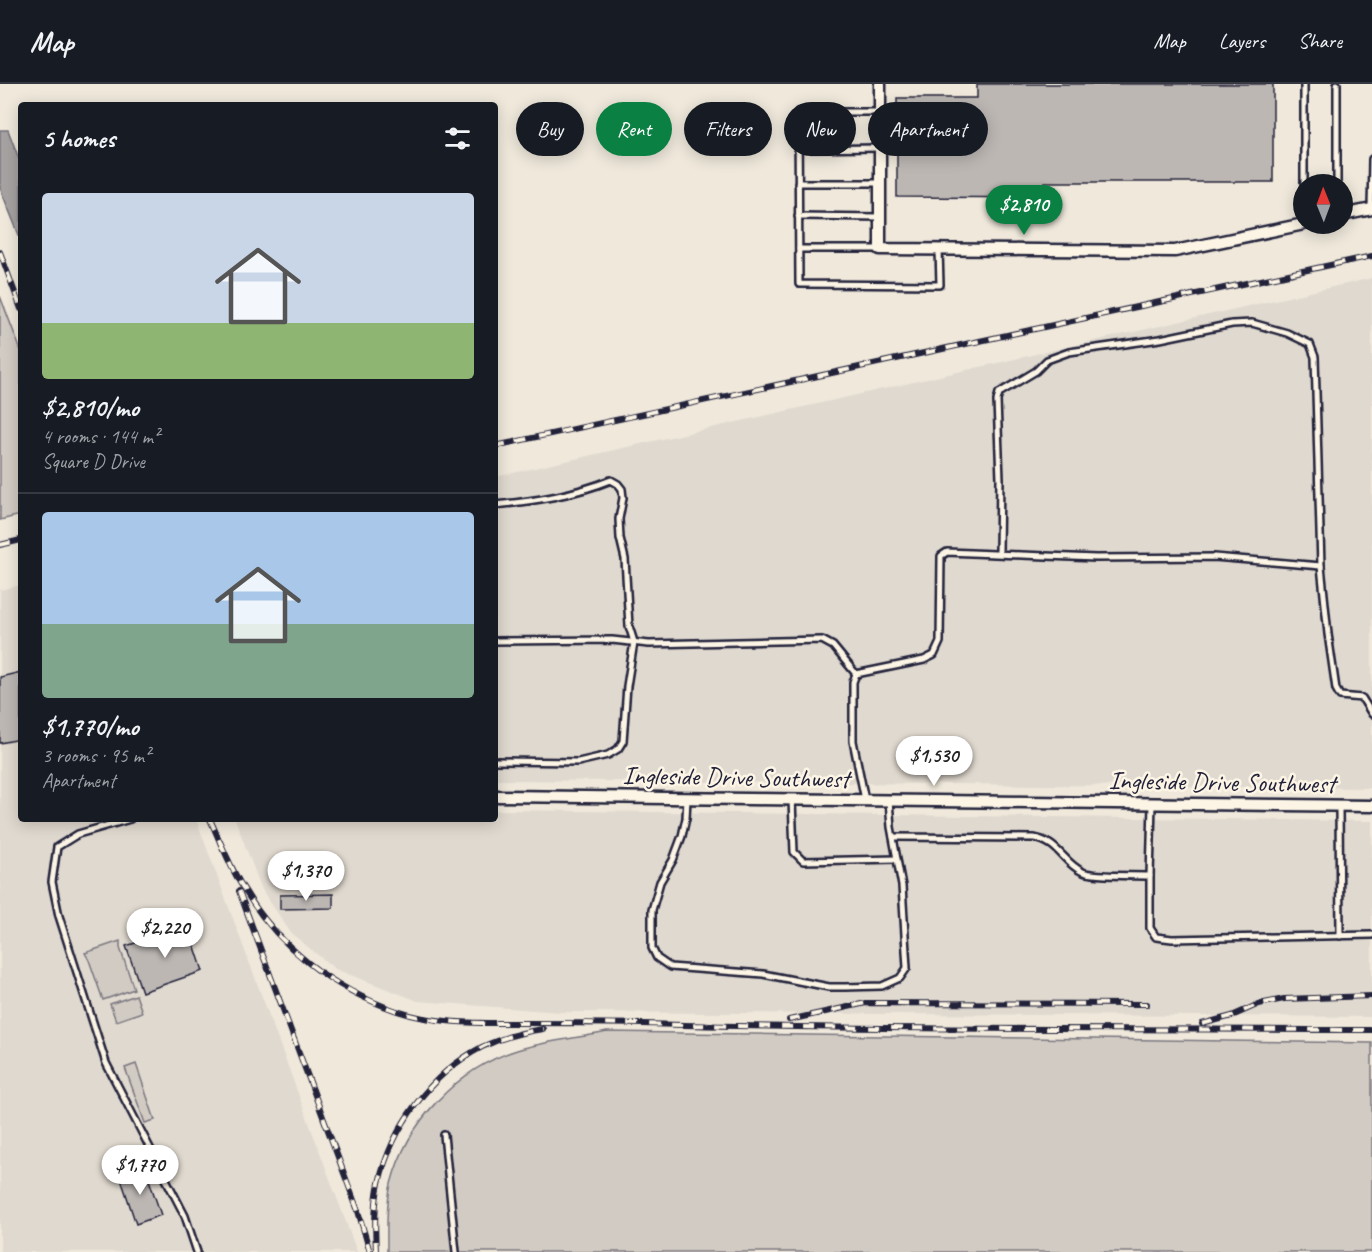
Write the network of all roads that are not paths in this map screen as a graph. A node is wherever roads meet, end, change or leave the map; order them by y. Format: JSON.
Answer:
{"nodes":[{"id":1,"x":880,"y":84,"type":"edge"},
{"id":2,"x":1304,"y":84,"type":"edge"},
{"id":3,"x":1337,"y":84,"type":"edge"},
{"id":4,"x":880,"y":102,"type":"edge"},
{"id":5,"x":798,"y":156,"type":"edge"},
{"id":6,"x":880,"y":156,"type":"edge"},
{"id":7,"x":1372,"y":159,"type":"edge"},
{"id":8,"x":1304,"y":174,"type":"edge"},
{"id":9,"x":1337,"y":174,"type":"edge"},
{"id":10,"x":798,"y":183,"type":"junction"},
{"id":11,"x":880,"y":183,"type":"junction"},
{"id":12,"x":1372,"y":209,"type":"edge"},
{"id":13,"x":1353,"y":213,"type":"edge"},
{"id":14,"x":798,"y":216,"type":"junction"},
{"id":15,"x":880,"y":217,"type":"junction"},
{"id":16,"x":1293,"y":226,"type":"edge"},
{"id":17,"x":799,"y":249,"type":"junction"},
{"id":18,"x":880,"y":249,"type":"junction"},
{"id":19,"x":939,"y":249,"type":"junction"},
{"id":20,"x":498,"y":505,"type":"edge"},
{"id":21,"x":999,"y":552,"type":"junction"},
{"id":22,"x":1321,"y":566,"type":"junction"},
{"id":23,"x":498,"y":641,"type":"edge"},
{"id":24,"x":634,"y":642,"type":"junction"},
{"id":25,"x":855,"y":674,"type":"junction"},
{"id":26,"x":1372,"y":714,"type":"edge"},
{"id":27,"x":498,"y":761,"type":"edge"},
{"id":28,"x":498,"y":796,"type":"edge"},
{"id":29,"x":687,"y":799,"type":"junction"},
{"id":30,"x":792,"y":800,"type":"junction"},
{"id":31,"x":865,"y":801,"type":"junction"},
{"id":32,"x":889,"y":801,"type":"junction"},
{"id":33,"x":1152,"y":804,"type":"junction"},
{"id":34,"x":1339,"y":806,"type":"junction"},
{"id":35,"x":1372,"y":806,"type":"edge"},
{"id":36,"x":120,"y":822,"type":"edge"},
{"id":37,"x":893,"y":837,"type":"junction"},
{"id":38,"x":897,"y":859,"type":"junction"},
{"id":39,"x":1150,"y":876,"type":"junction"},
{"id":40,"x":1340,"y":936,"type":"junction"},
{"id":41,"x":1372,"y":936,"type":"edge"},
{"id":42,"x":444,"y":1135,"type":"dead end"},
{"id":43,"x":197,"y":1252,"type":"edge"},
{"id":44,"x":456,"y":1252,"type":"edge"}],
"edges":[{"from":1,"to":4,"type":"street"},
{"from":2,"to":8,"type":"lane"},
{"from":3,"to":9,"type":"lane"},
{"from":5,"to":10,"type":"lane"},
{"from":6,"to":11,"type":"street"},
{"from":7,"to":12,"type":"lane"},
{"from":10,"to":11,"type":"lane"},
{"from":10,"to":14,"type":"lane"},
{"from":11,"to":15,"type":"street"},
{"from":12,"to":13,"type":"street"},
{"from":14,"to":15,"type":"lane"},
{"from":14,"to":17,"type":"lane"},
{"from":15,"to":18,"type":"street"},
{"from":16,"to":19,"type":"street"},
{"from":17,"to":18,"type":"lane"},
{"from":17,"to":19,"type":"lane"},
{"from":18,"to":19,"type":"street"},
{"from":20,"to":24,"type":"lane"},
{"from":21,"to":22,"type":"lane"},
{"from":21,"to":22,"type":"lane"},
{"from":21,"to":25,"type":"lane"},
{"from":22,"to":26,"type":"lane"},
{"from":23,"to":24,"type":"lane"},
{"from":24,"to":25,"type":"lane"},
{"from":24,"to":27,"type":"lane"},
{"from":25,"to":31,"type":"lane"},
{"from":28,"to":29,"type":"street","name":"Ingleside Drive Southwest"},
{"from":29,"to":30,"type":"street","name":"Ingleside Drive Southwest"},
{"from":29,"to":38,"type":"lane"},
{"from":30,"to":31,"type":"street","name":"Ingleside Drive Southwest"},
{"from":30,"to":38,"type":"lane"},
{"from":31,"to":32,"type":"street","name":"Ingleside Drive Southwest"},
{"from":32,"to":33,"type":"street","name":"Ingleside Drive Southwest"},
{"from":32,"to":37,"type":"lane"},
{"from":33,"to":34,"type":"street","name":"Ingleside Drive Southwest"},
{"from":33,"to":39,"type":"lane"},
{"from":34,"to":35,"type":"street","name":"Ingleside Drive Southwest"},
{"from":34,"to":40,"type":"lane"},
{"from":36,"to":43,"type":"lane"},
{"from":37,"to":38,"type":"lane"},
{"from":37,"to":39,"type":"lane"},
{"from":39,"to":40,"type":"lane"},
{"from":40,"to":41,"type":"lane"},
{"from":42,"to":44,"type":"lane"}]}
